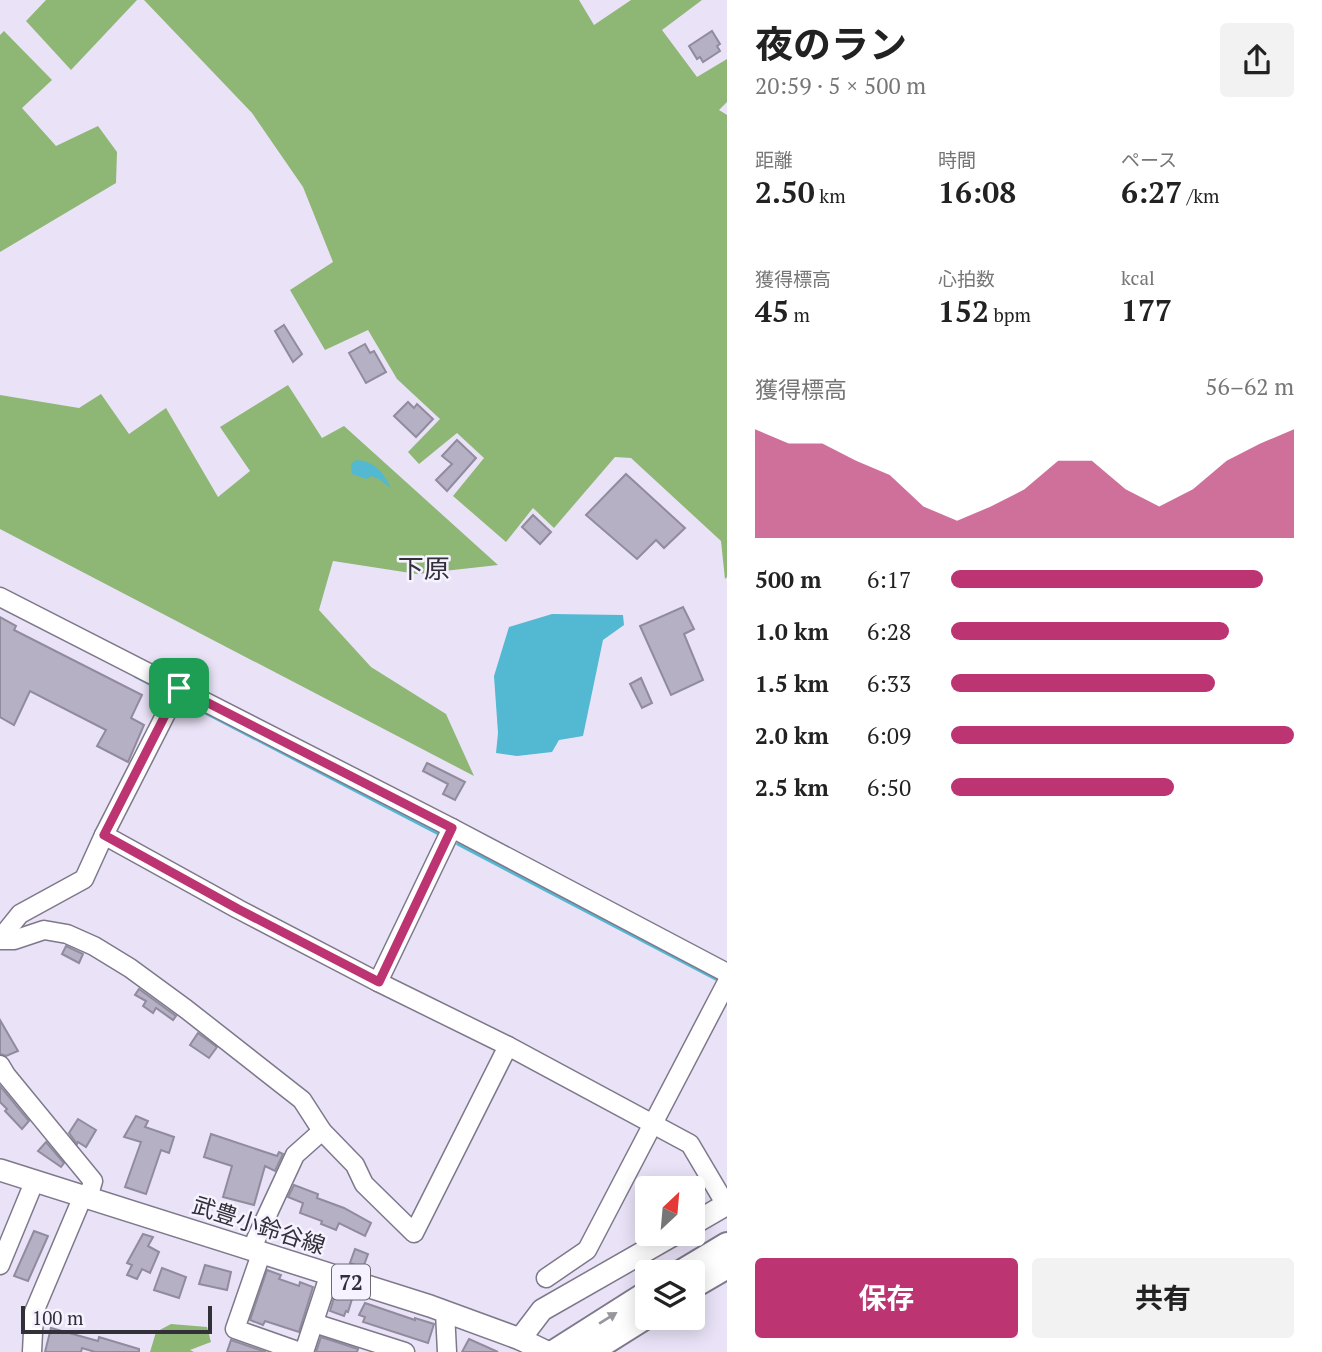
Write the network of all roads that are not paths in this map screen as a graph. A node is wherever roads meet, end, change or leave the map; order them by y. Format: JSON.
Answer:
{"nodes":[{"id":1,"x":0,"y":597,"type":"edge"},
{"id":2,"x":179,"y":688,"type":"junction"},
{"id":3,"x":452,"y":828,"type":"junction"},
{"id":4,"x":104,"y":835,"type":"junction"},
{"id":5,"x":0,"y":939,"type":"edge"},
{"id":6,"x":727,"y":973,"type":"edge"},
{"id":7,"x":379,"y":982,"type":"junction"},
{"id":8,"x":727,"y":982,"type":"edge"},
{"id":9,"x":508,"y":1046,"type":"junction"},
{"id":10,"x":0,"y":1065,"type":"edge"},
{"id":11,"x":652,"y":1124,"type":"junction"},
{"id":12,"x":322,"y":1131,"type":"junction"},
{"id":13,"x":0,"y":1170,"type":"edge"},
{"id":14,"x":35,"y":1180,"type":"junction"},
{"id":15,"x":86,"y":1197,"type":"junction"},
{"id":16,"x":727,"y":1204,"type":"edge"},
{"id":17,"x":705,"y":1217,"type":"edge"},
{"id":18,"x":727,"y":1245,"type":"edge"},
{"id":19,"x":258,"y":1246,"type":"junction"},
{"id":20,"x":654,"y":1246,"type":"edge"},
{"id":21,"x":702,"y":1260,"type":"edge"},
{"id":22,"x":0,"y":1265,"type":"edge"},
{"id":23,"x":727,"y":1266,"type":"edge"},
{"id":24,"x":329,"y":1276,"type":"junction"},
{"id":25,"x":546,"y":1278,"type":"dead end"},
{"id":26,"x":705,"y":1279,"type":"edge"},
{"id":27,"x":635,"y":1302,"type":"edge"},
{"id":28,"x":445,"y":1312,"type":"junction"},
{"id":29,"x":635,"y":1320,"type":"edge"},
{"id":30,"x":314,"y":1323,"type":"junction"},
{"id":31,"x":520,"y":1339,"type":"junction"},
{"id":32,"x":565,"y":1350,"type":"edge"},
{"id":33,"x":32,"y":1352,"type":"edge"},
{"id":34,"x":302,"y":1352,"type":"edge"},
{"id":35,"x":405,"y":1352,"type":"edge"},
{"id":36,"x":447,"y":1352,"type":"edge"}],
"edges":[{"from":1,"to":2,"type":"street"},
{"from":2,"to":3,"type":"street"},
{"from":2,"to":4,"type":"street"},
{"from":3,"to":6,"type":"street"},
{"from":3,"to":7,"type":"street"},
{"from":4,"to":5,"type":"street"},
{"from":4,"to":7,"type":"street"},
{"from":5,"to":12,"type":"street"},
{"from":7,"to":9,"type":"street"},
{"from":8,"to":11,"type":"street"},
{"from":9,"to":11,"type":"street"},
{"from":9,"to":12,"type":"street"},
{"from":10,"to":15,"type":"street"},
{"from":11,"to":16,"type":"street"},
{"from":11,"to":25,"type":"street"},
{"from":12,"to":19,"type":"street"},
{"from":13,"to":14,"type":"main road","name":"武豊小鈴谷線","number":"72"},
{"from":14,"to":15,"type":"main road","name":"武豊小鈴谷線","number":"72"},
{"from":14,"to":22,"type":"street"},
{"from":15,"to":19,"type":"main road","name":"武豊小鈴谷線","number":"72"},
{"from":15,"to":33,"type":"street"},
{"from":16,"to":17,"type":"main road"},
{"from":18,"to":21,"type":"highway"},
{"from":19,"to":24,"type":"main road","name":"武豊小鈴谷線","number":"72"},
{"from":19,"to":34,"type":"street"},
{"from":20,"to":31,"type":"main road"},
{"from":23,"to":26,"type":"highway"},
{"from":24,"to":28,"type":"main road","name":"武豊小鈴谷線","number":"72"},
{"from":24,"to":30,"type":"street"},
{"from":32,"to":27,"type":"highway","one_way":true},
{"from":28,"to":31,"type":"main road","name":"武豊小鈴谷線","number":"72"},
{"from":28,"to":36,"type":"street"},
{"from":29,"to":32,"type":"highway"},
{"from":30,"to":34,"type":"street"},
{"from":30,"to":35,"type":"street"},
{"from":31,"to":32,"type":"main road","name":"武豊小鈴谷線"}]}
